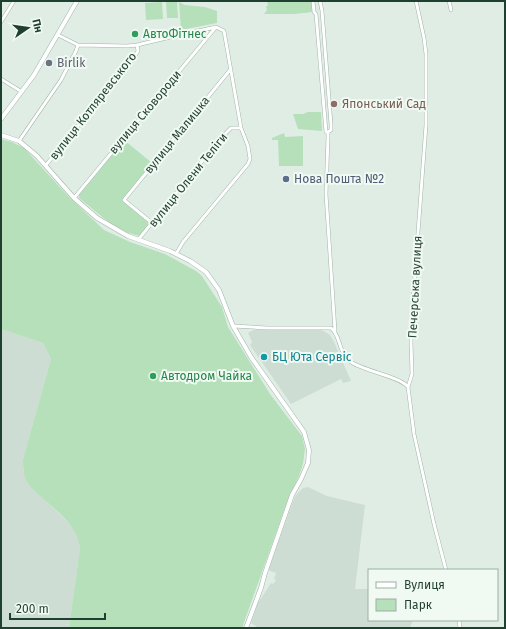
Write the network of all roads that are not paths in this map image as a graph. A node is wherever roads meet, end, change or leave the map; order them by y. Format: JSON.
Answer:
{"nodes":[{"id":1,"x":14,"y":1,"type":"edge"},
{"id":2,"x":77,"y":1,"type":"edge"},
{"id":3,"x":313,"y":1,"type":"edge"},
{"id":4,"x":320,"y":1,"type":"edge"},
{"id":5,"x":416,"y":1,"type":"edge"},
{"id":6,"x":449,"y":1,"type":"edge"},
{"id":7,"x":451,"y":10,"type":"dead end"},
{"id":8,"x":1,"y":22,"type":"edge"},
{"id":9,"x":216,"y":27,"type":"junction"},
{"id":10,"x":58,"y":34,"type":"junction"},
{"id":11,"x":78,"y":45,"type":"junction"},
{"id":12,"x":137,"y":45,"type":"junction"},
{"id":13,"x":230,"y":70,"type":"junction"},
{"id":14,"x":1,"y":79,"type":"edge"},
{"id":15,"x":22,"y":92,"type":"junction"},
{"id":16,"x":1,"y":119,"type":"edge"},
{"id":17,"x":241,"y":128,"type":"junction"},
{"id":18,"x":328,"y":132,"type":"junction"},
{"id":19,"x":1,"y":135,"type":"edge"},
{"id":20,"x":19,"y":141,"type":"junction"},
{"id":21,"x":46,"y":165,"type":"junction"},
{"id":22,"x":74,"y":198,"type":"junction"},
{"id":23,"x":152,"y":223,"type":"junction"},
{"id":24,"x":138,"y":240,"type":"junction"},
{"id":25,"x":176,"y":254,"type":"junction"},
{"id":26,"x":233,"y":326,"type":"junction"},
{"id":27,"x":335,"y":331,"type":"junction"},
{"id":28,"x":408,"y":387,"type":"junction"},
{"id":29,"x":446,"y":569,"type":"edge"},
{"id":30,"x":246,"y":628,"type":"edge"}],
"edges":[{"from":1,"to":8,"type":"street"},
{"from":2,"to":10,"type":"street"},
{"from":3,"to":18,"type":"street"},
{"from":4,"to":18,"type":"street"},
{"from":5,"to":28,"type":"street","name":"Печерська вулиця"},
{"from":6,"to":7,"type":"street"},
{"from":9,"to":12,"type":"street"},
{"from":9,"to":13,"type":"street"},
{"from":9,"to":22,"type":"street","name":"вулиця Сковороди"},
{"from":10,"to":11,"type":"street"},
{"from":10,"to":15,"type":"street"},
{"from":11,"to":12,"type":"street"},
{"from":11,"to":20,"type":"street"},
{"from":12,"to":21,"type":"street","name":"вулиця Котляревського"},
{"from":13,"to":17,"type":"street"},
{"from":13,"to":23,"type":"street","name":"вулиця Малишка"},
{"from":14,"to":15,"type":"street"},
{"from":15,"to":16,"type":"street"},
{"from":17,"to":23,"type":"street","name":"вулиця Олени Теліги"},
{"from":17,"to":25,"type":"street"},
{"from":18,"to":27,"type":"street"},
{"from":19,"to":20,"type":"street"},
{"from":20,"to":21,"type":"street"},
{"from":21,"to":22,"type":"street"},
{"from":22,"to":24,"type":"street"},
{"from":23,"to":24,"type":"street","name":"вулиця Олени Теліги"},
{"from":24,"to":25,"type":"street"},
{"from":25,"to":26,"type":"street"},
{"from":26,"to":27,"type":"street"},
{"from":26,"to":30,"type":"street"},
{"from":27,"to":28,"type":"street"},
{"from":28,"to":29,"type":"street","name":"Печерська вулиця"}]}
